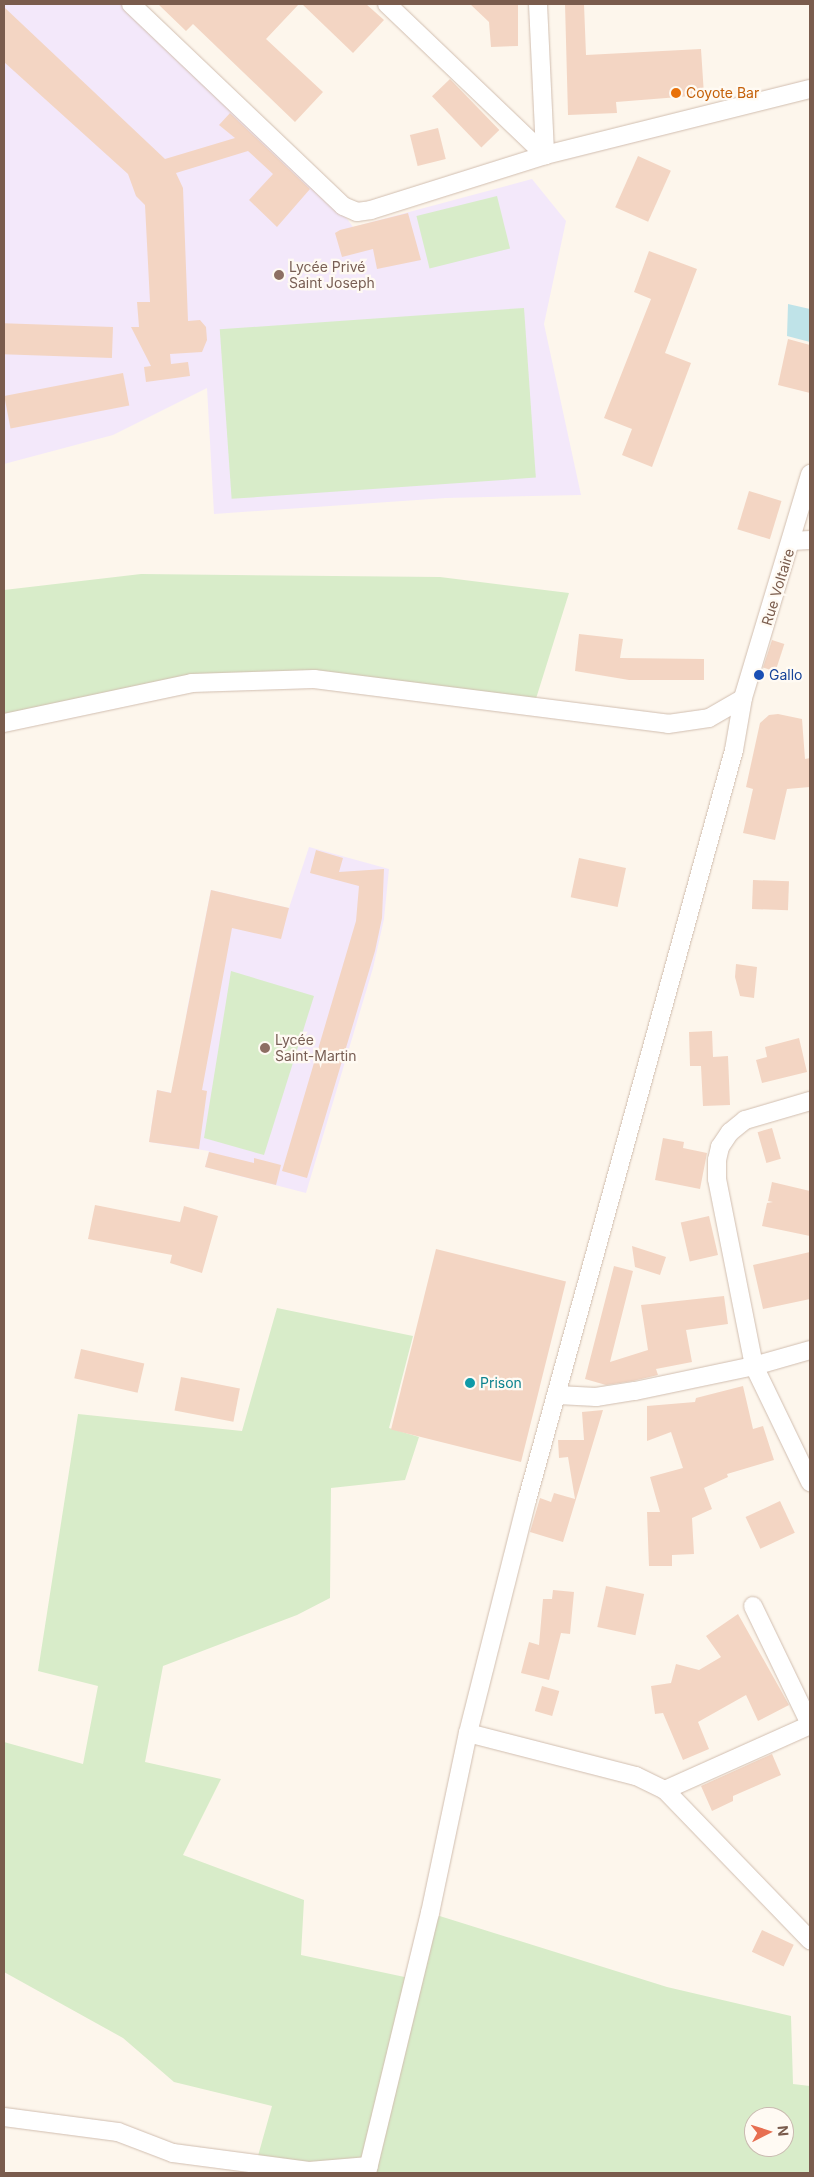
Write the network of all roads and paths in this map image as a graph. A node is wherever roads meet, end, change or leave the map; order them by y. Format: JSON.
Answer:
{"nodes":[{"id":1,"x":131,"y":4,"type":"edge"},
{"id":2,"x":387,"y":4,"type":"edge"},
{"id":3,"x":538,"y":4,"type":"edge"},
{"id":4,"x":810,"y":89,"type":"edge"},
{"id":5,"x":545,"y":155,"type":"junction"},
{"id":6,"x":810,"y":474,"type":"edge"},
{"id":7,"x":810,"y":540,"type":"edge"},
{"id":8,"x":792,"y":541,"type":"junction"},
{"id":9,"x":743,"y":698,"type":"junction"},
{"id":10,"x":4,"y":723,"type":"edge"},
{"id":11,"x":810,"y":1102,"type":"edge"},
{"id":12,"x":810,"y":1350,"type":"edge"},
{"id":13,"x":754,"y":1366,"type":"junction"},
{"id":14,"x":558,"y":1395,"type":"junction"},
{"id":15,"x":810,"y":1482,"type":"edge"},
{"id":16,"x":753,"y":1606,"type":"dead end"},
{"id":17,"x":810,"y":1724,"type":"edge"},
{"id":18,"x":468,"y":1733,"type":"junction"},
{"id":19,"x":665,"y":1790,"type":"junction"},
{"id":20,"x":810,"y":1940,"type":"edge"},
{"id":21,"x":4,"y":2117,"type":"edge"},
{"id":22,"x":368,"y":2169,"type":"edge"}],
"edges":[{"from":1,"to":5,"type":"street"},
{"from":2,"to":5,"type":"street"},
{"from":3,"to":5,"type":"street"},
{"from":4,"to":5,"type":"street"},
{"from":6,"to":8,"type":"street","name":"Rue Voltaire"},
{"from":7,"to":8,"type":"street"},
{"from":8,"to":9,"type":"street","name":"Rue Voltaire"},
{"from":9,"to":10,"type":"street"},
{"from":9,"to":14,"type":"street","name":"Rue Voltaire"},
{"from":11,"to":13,"type":"street"},
{"from":12,"to":13,"type":"street"},
{"from":13,"to":14,"type":"street"},
{"from":13,"to":15,"type":"street"},
{"from":14,"to":18,"type":"street","name":"Rue Voltaire"},
{"from":16,"to":17,"type":"street"},
{"from":17,"to":19,"type":"street"},
{"from":18,"to":19,"type":"street"},
{"from":18,"to":22,"type":"street","name":"Rue Voltaire"},
{"from":19,"to":20,"type":"street"},
{"from":21,"to":22,"type":"street"}]}
